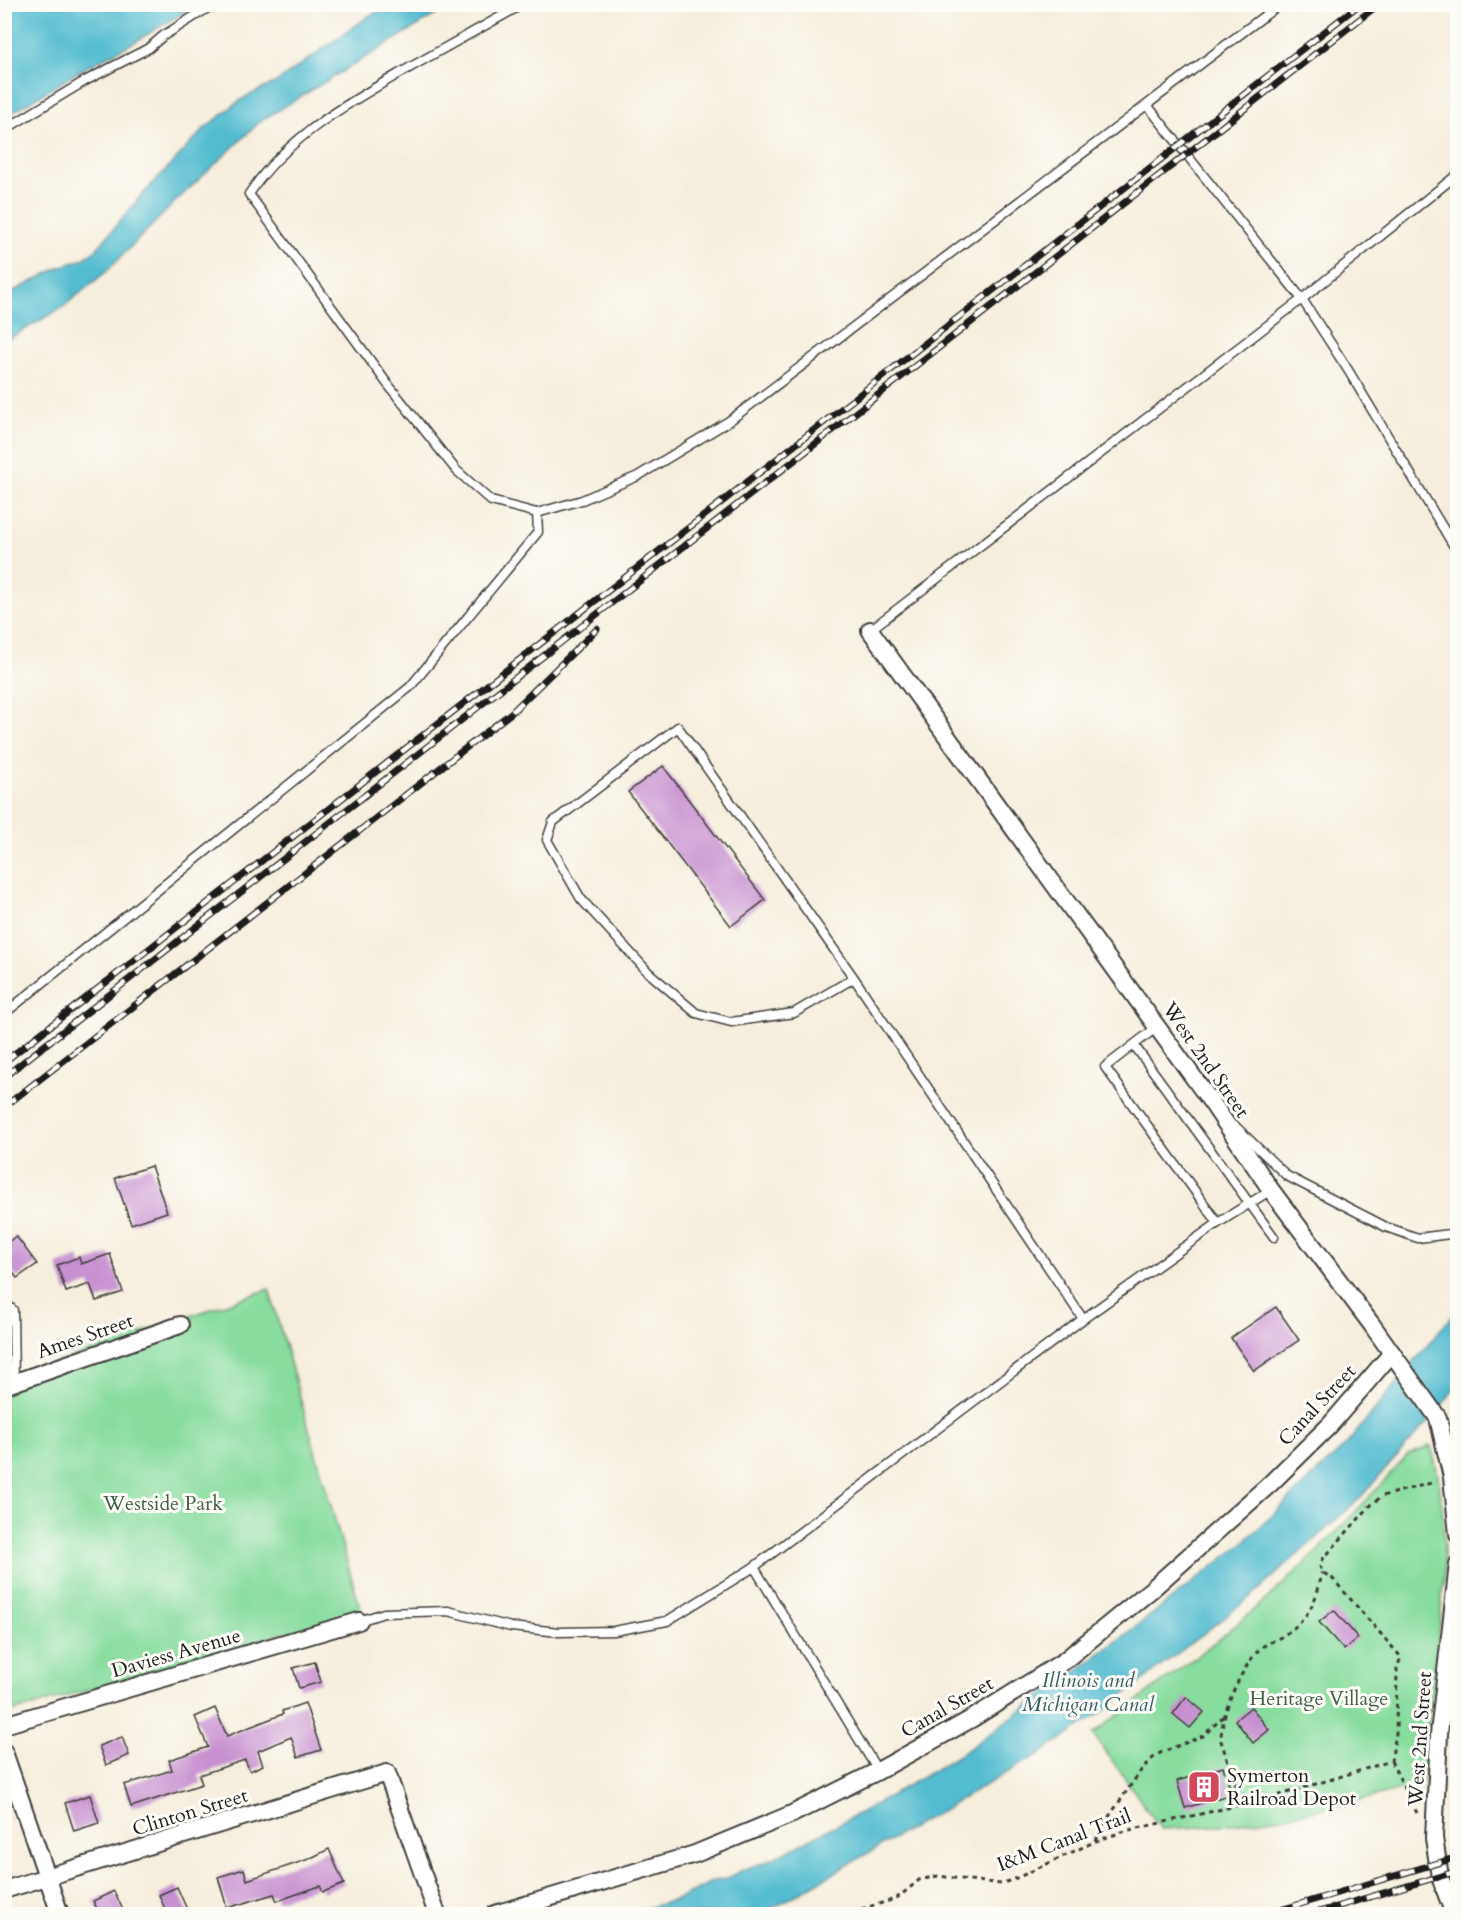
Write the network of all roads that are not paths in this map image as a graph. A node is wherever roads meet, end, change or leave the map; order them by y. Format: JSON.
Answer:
{"nodes":[{"id":1,"x":214,"y":4,"type":"edge"},
{"id":2,"x":523,"y":4,"type":"edge"},
{"id":3,"x":1280,"y":4,"type":"edge"},
{"id":4,"x":1148,"y":105,"type":"junction"},
{"id":5,"x":4,"y":130,"type":"edge"},
{"id":6,"x":1458,"y":174,"type":"edge"},
{"id":7,"x":1302,"y":299,"type":"junction"},
{"id":8,"x":537,"y":513,"type":"junction"},
{"id":9,"x":1458,"y":553,"type":"edge"},
{"id":10,"x":870,"y":630,"type":"joint"},
{"id":11,"x":854,"y":978,"type":"junction"},
{"id":12,"x":4,"y":1014,"type":"edge"},
{"id":13,"x":1157,"y":1027,"type":"junction"},
{"id":14,"x":1134,"y":1045,"type":"junction"},
{"id":15,"x":1212,"y":1103,"type":"junction"},
{"id":16,"x":1271,"y":1191,"type":"junction"},
{"id":17,"x":1250,"y":1203,"type":"junction"},
{"id":18,"x":1218,"y":1223,"type":"junction"},
{"id":19,"x":1458,"y":1233,"type":"edge"},
{"id":20,"x":1274,"y":1237,"type":"dead end"},
{"id":21,"x":4,"y":1302,"type":"edge"},
{"id":22,"x":1083,"y":1319,"type":"junction"},
{"id":23,"x":180,"y":1325,"type":"dead end"},
{"id":24,"x":1392,"y":1353,"type":"junction"},
{"id":25,"x":9,"y":1384,"type":"edge"},
{"id":26,"x":1458,"y":1534,"type":"edge"},
{"id":27,"x":1458,"y":1564,"type":"edge"},
{"id":28,"x":754,"y":1567,"type":"junction"},
{"id":29,"x":359,"y":1621,"type":"joint"},
{"id":30,"x":4,"y":1725,"type":"edge"},
{"id":31,"x":4,"y":1752,"type":"edge"},
{"id":32,"x":878,"y":1771,"type":"junction"},
{"id":33,"x":48,"y":1877,"type":"junction"},
{"id":34,"x":4,"y":1890,"type":"edge"},
{"id":35,"x":60,"y":1914,"type":"edge"},
{"id":36,"x":437,"y":1914,"type":"edge"},
{"id":37,"x":495,"y":1914,"type":"edge"},
{"id":38,"x":1454,"y":1914,"type":"edge"}],
"edges":[{"from":1,"to":5,"type":"lane"},
{"from":2,"to":8,"type":"lane"},
{"from":3,"to":4,"type":"lane"},
{"from":4,"to":7,"type":"lane"},
{"from":4,"to":8,"type":"lane"},
{"from":6,"to":7,"type":"lane"},
{"from":7,"to":9,"type":"lane"},
{"from":7,"to":10,"type":"lane"},
{"from":8,"to":12,"type":"lane"},
{"from":10,"to":13,"type":"street","name":"West 2nd Street"},
{"from":11,"to":11,"type":"lane"},
{"from":11,"to":22,"type":"lane"},
{"from":13,"to":14,"type":"lane"},
{"from":13,"to":15,"type":"street","name":"West 2nd Street"},
{"from":14,"to":17,"type":"lane"},
{"from":14,"to":18,"type":"lane"},
{"from":15,"to":16,"type":"street","name":"West 2nd Street"},
{"from":15,"to":19,"type":"lane"},
{"from":16,"to":17,"type":"lane"},
{"from":16,"to":24,"type":"street","name":"West 2nd Street"},
{"from":17,"to":18,"type":"lane"},
{"from":17,"to":20,"type":"lane"},
{"from":18,"to":22,"type":"lane"},
{"from":21,"to":25,"type":"lane"},
{"from":22,"to":28,"type":"lane"},
{"from":23,"to":25,"type":"street","name":"Ames Street"},
{"from":24,"to":26,"type":"street","name":"West 2nd Street"},
{"from":24,"to":32,"type":"street","name":"Canal Street"},
{"from":27,"to":38,"type":"street","name":"West 2nd Street"},
{"from":28,"to":29,"type":"lane"},
{"from":28,"to":32,"type":"lane"},
{"from":29,"to":30,"type":"street","name":"Daviess Avenue"},
{"from":31,"to":33,"type":"street"},
{"from":32,"to":37,"type":"street","name":"Canal Street"},
{"from":33,"to":34,"type":"street","name":"Clinton Street"},
{"from":33,"to":35,"type":"street"},
{"from":33,"to":36,"type":"street","name":"Clinton Street"}]}
